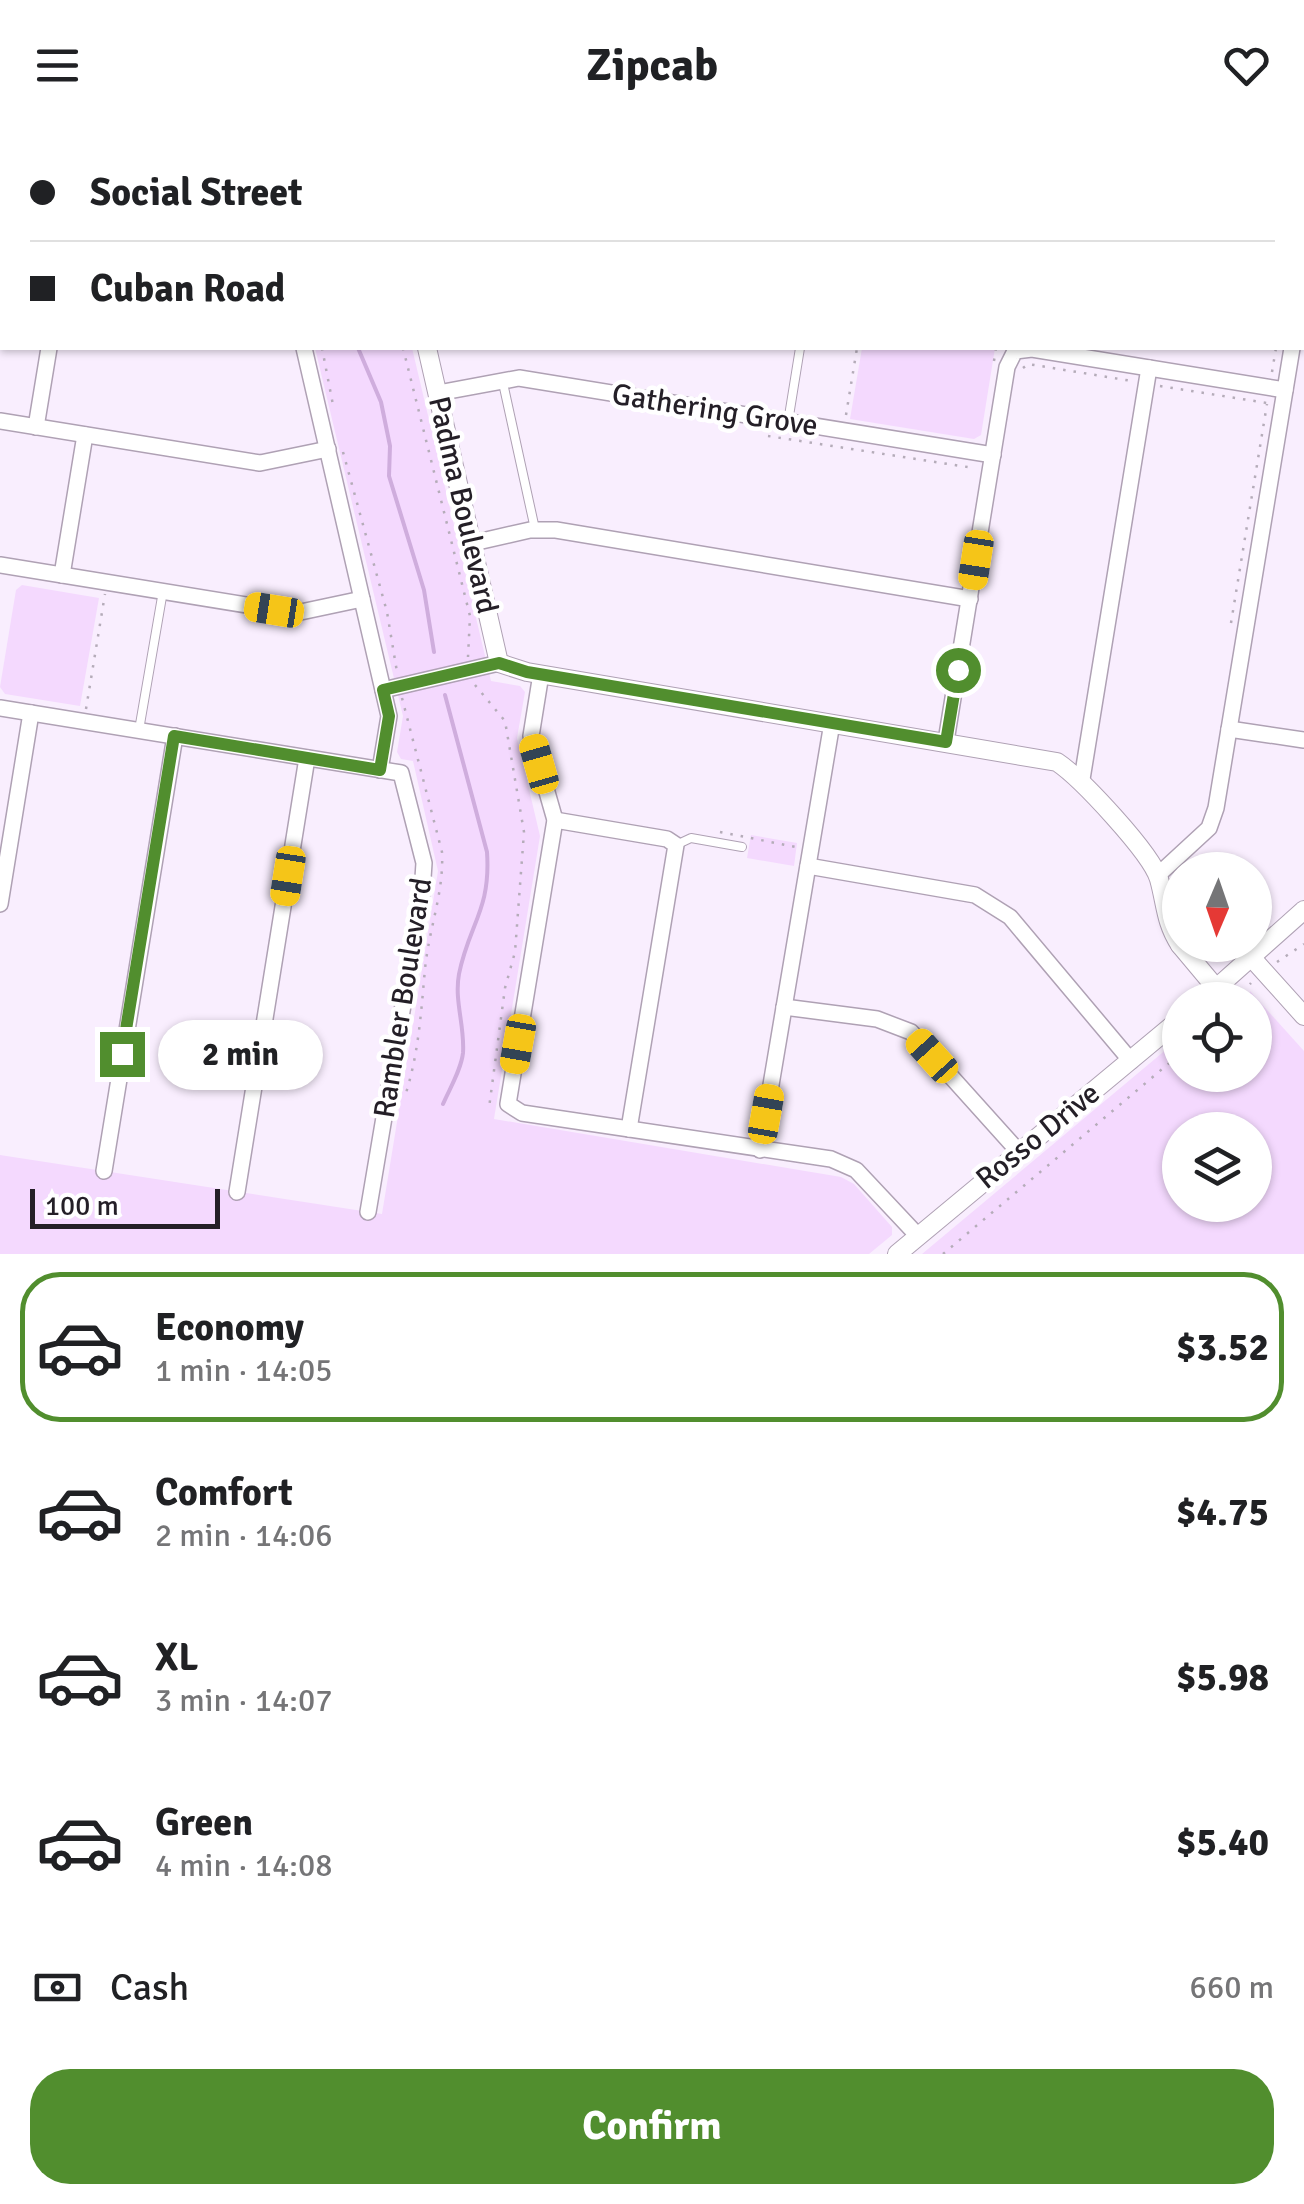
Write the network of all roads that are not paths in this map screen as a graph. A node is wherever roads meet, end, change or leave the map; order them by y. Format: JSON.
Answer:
{"nodes":[{"id":1,"x":49,"y":350,"type":"edge"},
{"id":2,"x":305,"y":350,"type":"edge"},
{"id":3,"x":427,"y":350,"type":"edge"},
{"id":4,"x":800,"y":350,"type":"edge"},
{"id":5,"x":1021,"y":350,"type":"edge"},
{"id":6,"x":1291,"y":350,"type":"edge"},
{"id":7,"x":1063,"y":351,"type":"edge"},
{"id":8,"x":1148,"y":376,"type":"junction"},
{"id":9,"x":502,"y":378,"type":"junction"},
{"id":10,"x":438,"y":394,"type":"junction"},
{"id":11,"x":1274,"y":394,"type":"junction"},
{"id":12,"x":0,"y":421,"type":"edge"},
{"id":13,"x":788,"y":422,"type":"junction"},
{"id":14,"x":36,"y":427,"type":"junction"},
{"id":15,"x":85,"y":435,"type":"junction"},
{"id":16,"x":336,"y":449,"type":"junction"},
{"id":17,"x":993,"y":455,"type":"junction"},
{"id":18,"x":535,"y":529,"type":"junction"},
{"id":19,"x":473,"y":543,"type":"junction"},
{"id":20,"x":1,"y":571,"type":"edge"},
{"id":21,"x":62,"y":575,"type":"junction"},
{"id":22,"x":163,"y":592,"type":"junction"},
{"id":23,"x":970,"y":599,"type":"junction"},
{"id":24,"x":362,"y":600,"type":"junction"},
{"id":25,"x":499,"y":663,"type":"junction"},
{"id":26,"x":542,"y":674,"type":"junction"},
{"id":27,"x":395,"y":690,"type":"junction"},
{"id":28,"x":0,"y":708,"type":"edge"},
{"id":29,"x":32,"y":713,"type":"junction"},
{"id":30,"x":832,"y":722,"type":"junction"},
{"id":31,"x":1229,"y":729,"type":"junction"},
{"id":32,"x":139,"y":730,"type":"junction"},
{"id":33,"x":174,"y":736,"type":"junction"},
{"id":34,"x":1304,"y":740,"type":"edge"},
{"id":35,"x":946,"y":742,"type":"junction"},
{"id":36,"x":307,"y":758,"type":"junction"},
{"id":37,"x":380,"y":770,"type":"junction"},
{"id":38,"x":1082,"y":779,"type":"junction"},
{"id":39,"x":555,"y":820,"type":"junction"},
{"id":40,"x":5,"y":844,"type":"edge"},
{"id":41,"x":676,"y":846,"type":"junction"},
{"id":42,"x":742,"y":847,"type":"dead end"},
{"id":43,"x":808,"y":866,"type":"junction"},
{"id":44,"x":1158,"y":875,"type":"junction"},
{"id":45,"x":1162,"y":897,"type":"edge"},
{"id":46,"x":0,"y":904,"type":"edge"},
{"id":47,"x":1304,"y":910,"type":"edge"},
{"id":48,"x":1272,"y":938,"type":"edge"},
{"id":49,"x":1244,"y":962,"type":"edge"},
{"id":50,"x":1256,"y":962,"type":"edge"},
{"id":51,"x":1222,"y":982,"type":"edge"},
{"id":52,"x":784,"y":1007,"type":"junction"},
{"id":53,"x":1304,"y":1016,"type":"edge"},
{"id":54,"x":1162,"y":1034,"type":"edge"},
{"id":55,"x":1131,"y":1061,"type":"junction"},
{"id":56,"x":629,"y":1129,"type":"junction"},
{"id":57,"x":760,"y":1150,"type":"junction"},
{"id":58,"x":1018,"y":1151,"type":"junction"},
{"id":59,"x":104,"y":1171,"type":"dead end"},
{"id":60,"x":237,"y":1192,"type":"dead end"},
{"id":61,"x":368,"y":1212,"type":"dead end"},
{"id":62,"x":918,"y":1236,"type":"junction"},
{"id":63,"x":896,"y":1254,"type":"edge"}],
"edges":[{"from":1,"to":14,"type":"street"},
{"from":2,"to":16,"type":"street"},
{"from":3,"to":10,"type":"street","name":"Padma Boulevard"},
{"from":4,"to":13,"type":"lane"},
{"from":5,"to":17,"type":"street"},
{"from":6,"to":11,"type":"street"},
{"from":7,"to":8,"type":"street"},
{"from":8,"to":11,"type":"street"},
{"from":8,"to":38,"type":"street"},
{"from":9,"to":10,"type":"street","name":"Gathering Grove"},
{"from":9,"to":13,"type":"street","name":"Gathering Grove"},
{"from":9,"to":18,"type":"lane"},
{"from":10,"to":19,"type":"street","name":"Padma Boulevard"},
{"from":11,"to":31,"type":"street"},
{"from":12,"to":14,"type":"street"},
{"from":13,"to":17,"type":"street","name":"Gathering Grove"},
{"from":14,"to":15,"type":"street"},
{"from":15,"to":16,"type":"street"},
{"from":15,"to":21,"type":"street"},
{"from":16,"to":24,"type":"street"},
{"from":17,"to":23,"type":"street"},
{"from":18,"to":19,"type":"street"},
{"from":18,"to":23,"type":"street"},
{"from":19,"to":25,"type":"street","name":"Padma Boulevard"},
{"from":20,"to":21,"type":"street"},
{"from":21,"to":22,"type":"street"},
{"from":22,"to":24,"type":"street"},
{"from":22,"to":32,"type":"lane"},
{"from":23,"to":35,"type":"street"},
{"from":24,"to":27,"type":"street"},
{"from":25,"to":26,"type":"street"},
{"from":25,"to":27,"type":"street"},
{"from":26,"to":30,"type":"street"},
{"from":26,"to":39,"type":"street"},
{"from":27,"to":37,"type":"street"},
{"from":28,"to":29,"type":"street"},
{"from":29,"to":32,"type":"street"},
{"from":29,"to":40,"type":"street"},
{"from":30,"to":35,"type":"street"},
{"from":30,"to":43,"type":"street"},
{"from":31,"to":34,"type":"street"},
{"from":31,"to":44,"type":"street"},
{"from":32,"to":33,"type":"street"},
{"from":33,"to":36,"type":"street"},
{"from":33,"to":59,"type":"street"},
{"from":35,"to":38,"type":"street"},
{"from":36,"to":37,"type":"street"},
{"from":36,"to":60,"type":"street"},
{"from":37,"to":61,"type":"street","name":"Rambler Boulevard"},
{"from":38,"to":44,"type":"street"},
{"from":39,"to":41,"type":"street"},
{"from":39,"to":56,"type":"street"},
{"from":40,"to":46,"type":"street"},
{"from":41,"to":42,"type":"lane"},
{"from":41,"to":56,"type":"street"},
{"from":43,"to":52,"type":"street"},
{"from":43,"to":55,"type":"street"},
{"from":44,"to":45,"type":"street"},
{"from":47,"to":48,"type":"street"},
{"from":49,"to":51,"type":"street"},
{"from":50,"to":53,"type":"street"},
{"from":52,"to":57,"type":"street"},
{"from":52,"to":58,"type":"street"},
{"from":54,"to":55,"type":"street","name":"Rosso Drive"},
{"from":55,"to":58,"type":"street","name":"Rosso Drive"},
{"from":56,"to":57,"type":"street"},
{"from":57,"to":62,"type":"street"},
{"from":58,"to":62,"type":"street","name":"Rosso Drive"},
{"from":62,"to":63,"type":"street","name":"Rosso Drive"}]}
